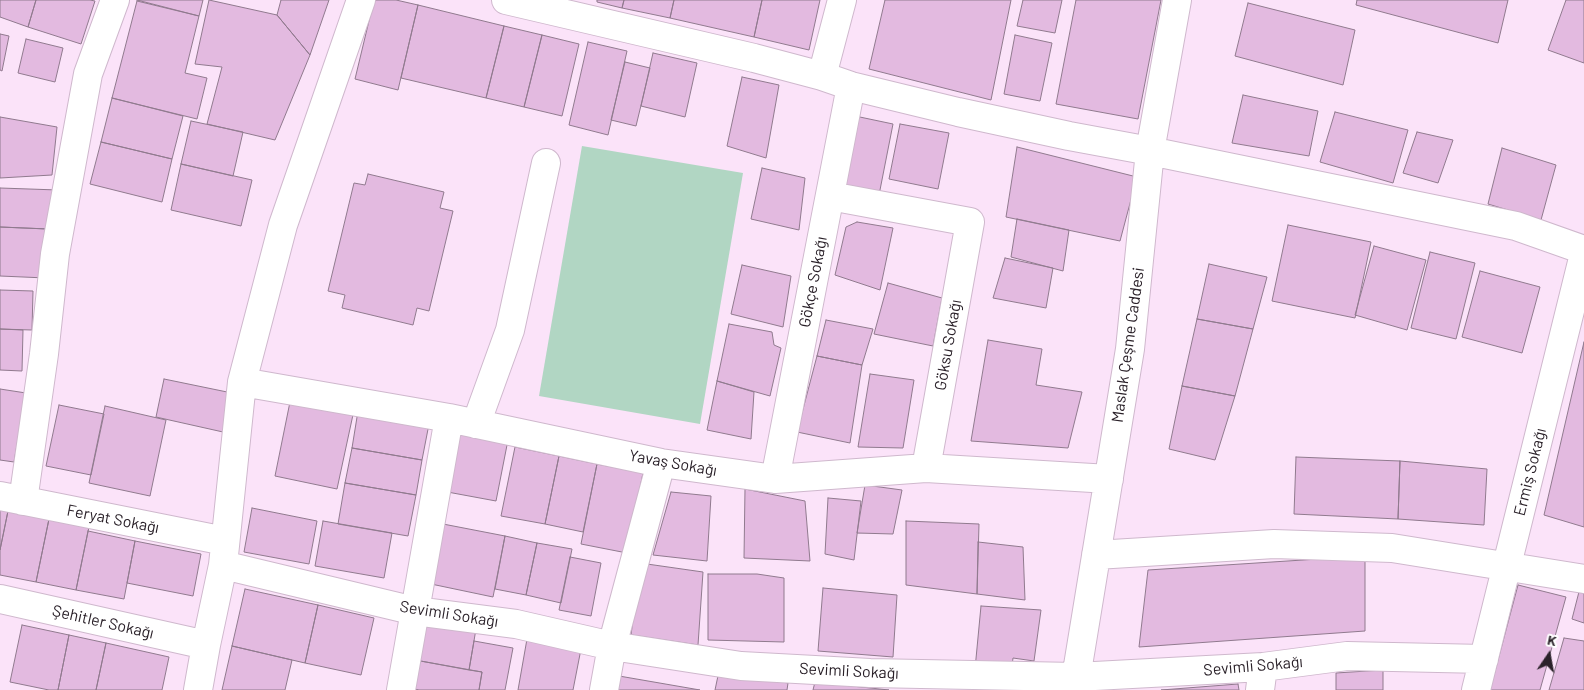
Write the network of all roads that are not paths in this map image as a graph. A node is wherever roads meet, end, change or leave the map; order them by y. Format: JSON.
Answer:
{"nodes":[{"id":1,"x":115,"y":0,"type":"edge"},
{"id":2,"x":361,"y":0,"type":"edge"},
{"id":3,"x":506,"y":0,"type":"edge"},
{"id":4,"x":842,"y":0,"type":"edge"},
{"id":5,"x":1177,"y":0,"type":"edge"},
{"id":6,"x":822,"y":76,"type":"junction"},
{"id":7,"x":852,"y":86,"type":"junction"},
{"id":8,"x":1150,"y":151,"type":"junction"},
{"id":9,"x":546,"y":163,"type":"dead end"},
{"id":10,"x":830,"y":196,"type":"junction"},
{"id":11,"x":1584,"y":250,"type":"edge"},
{"id":12,"x":1584,"y":254,"type":"edge"},
{"id":13,"x":242,"y":382,"type":"junction"},
{"id":14,"x":449,"y":418,"type":"junction"},
{"id":15,"x":476,"y":424,"type":"junction"},
{"id":16,"x":661,"y":463,"type":"junction"},
{"id":17,"x":926,"y":468,"type":"junction"},
{"id":18,"x":775,"y":479,"type":"junction"},
{"id":19,"x":1108,"y":479,"type":"junction"},
{"id":20,"x":11,"y":499,"type":"edge"},
{"id":21,"x":224,"y":553,"type":"junction"},
{"id":22,"x":1096,"y":555,"type":"junction"},
{"id":23,"x":1507,"y":566,"type":"junction"},
{"id":24,"x":1584,"y":578,"type":"edge"},
{"id":25,"x":0,"y":599,"type":"edge"},
{"id":26,"x":415,"y":611,"type":"junction"},
{"id":27,"x":206,"y":645,"type":"junction"},
{"id":28,"x":612,"y":646,"type":"junction"},
{"id":29,"x":1484,"y":659,"type":"junction"},
{"id":30,"x":1262,"y":678,"type":"edge"},
{"id":31,"x":795,"y":679,"type":"edge"},
{"id":32,"x":1075,"y":684,"type":"edge"},
{"id":33,"x":198,"y":690,"type":"edge"},
{"id":34,"x":401,"y":690,"type":"edge"},
{"id":35,"x":604,"y":690,"type":"edge"},
{"id":36,"x":1476,"y":690,"type":"edge"}],
"edges":[{"from":1,"to":20,"type":"street"},
{"from":2,"to":13,"type":"street"},
{"from":3,"to":6,"type":"street"},
{"from":4,"to":6,"type":"street"},
{"from":5,"to":8,"type":"street","name":"Maslak Çeşme Caddesi"},
{"from":6,"to":7,"type":"street"},
{"from":7,"to":8,"type":"street"},
{"from":7,"to":10,"type":"street","name":"Gökçe Sokağı"},
{"from":8,"to":11,"type":"street"},
{"from":8,"to":19,"type":"street","name":"Maslak Çeşme Caddesi"},
{"from":9,"to":15,"type":"street"},
{"from":10,"to":17,"type":"street","name":"Göksu Sokağı"},
{"from":10,"to":18,"type":"street","name":"Gökçe Sokağı"},
{"from":12,"to":23,"type":"street","name":"Ermiş Sokağı"},
{"from":13,"to":14,"type":"street","name":"Yavaş Sokağı"},
{"from":13,"to":21,"type":"street"},
{"from":14,"to":15,"type":"street","name":"Yavaş Sokağı"},
{"from":14,"to":26,"type":"street"},
{"from":15,"to":16,"type":"street","name":"Yavaş Sokağı"},
{"from":16,"to":18,"type":"street","name":"Yavaş Sokağı"},
{"from":16,"to":28,"type":"street"},
{"from":17,"to":18,"type":"street","name":"Yavaş Sokağı"},
{"from":17,"to":19,"type":"street","name":"Yavaş Sokağı"},
{"from":19,"to":22,"type":"street","name":"Maslak Çeşme Caddesi"},
{"from":20,"to":21,"type":"street","name":"Feryat Sokağı"},
{"from":21,"to":26,"type":"street","name":"Sevimli Sokağı"},
{"from":21,"to":27,"type":"street"},
{"from":22,"to":23,"type":"street"},
{"from":22,"to":32,"type":"street","name":"Maslak Çeşme Caddesi"},
{"from":23,"to":24,"type":"street"},
{"from":23,"to":29,"type":"street","name":"Ermiş Sokağı"},
{"from":25,"to":27,"type":"street","name":"Şehitler Sokağı"},
{"from":26,"to":28,"type":"street","name":"Sevimli Sokağı"},
{"from":26,"to":34,"type":"street"},
{"from":27,"to":33,"type":"street"},
{"from":28,"to":31,"type":"street","name":"Sevimli Sokağı"},
{"from":28,"to":35,"type":"street"},
{"from":29,"to":30,"type":"street","name":"Sevimli Sokağı"},
{"from":29,"to":36,"type":"street","name":"Ermiş Sokağı"},
{"from":30,"to":32,"type":"street","name":"Sevimli Sokağı"},
{"from":31,"to":32,"type":"street","name":"Sevimli Sokağı"}]}
